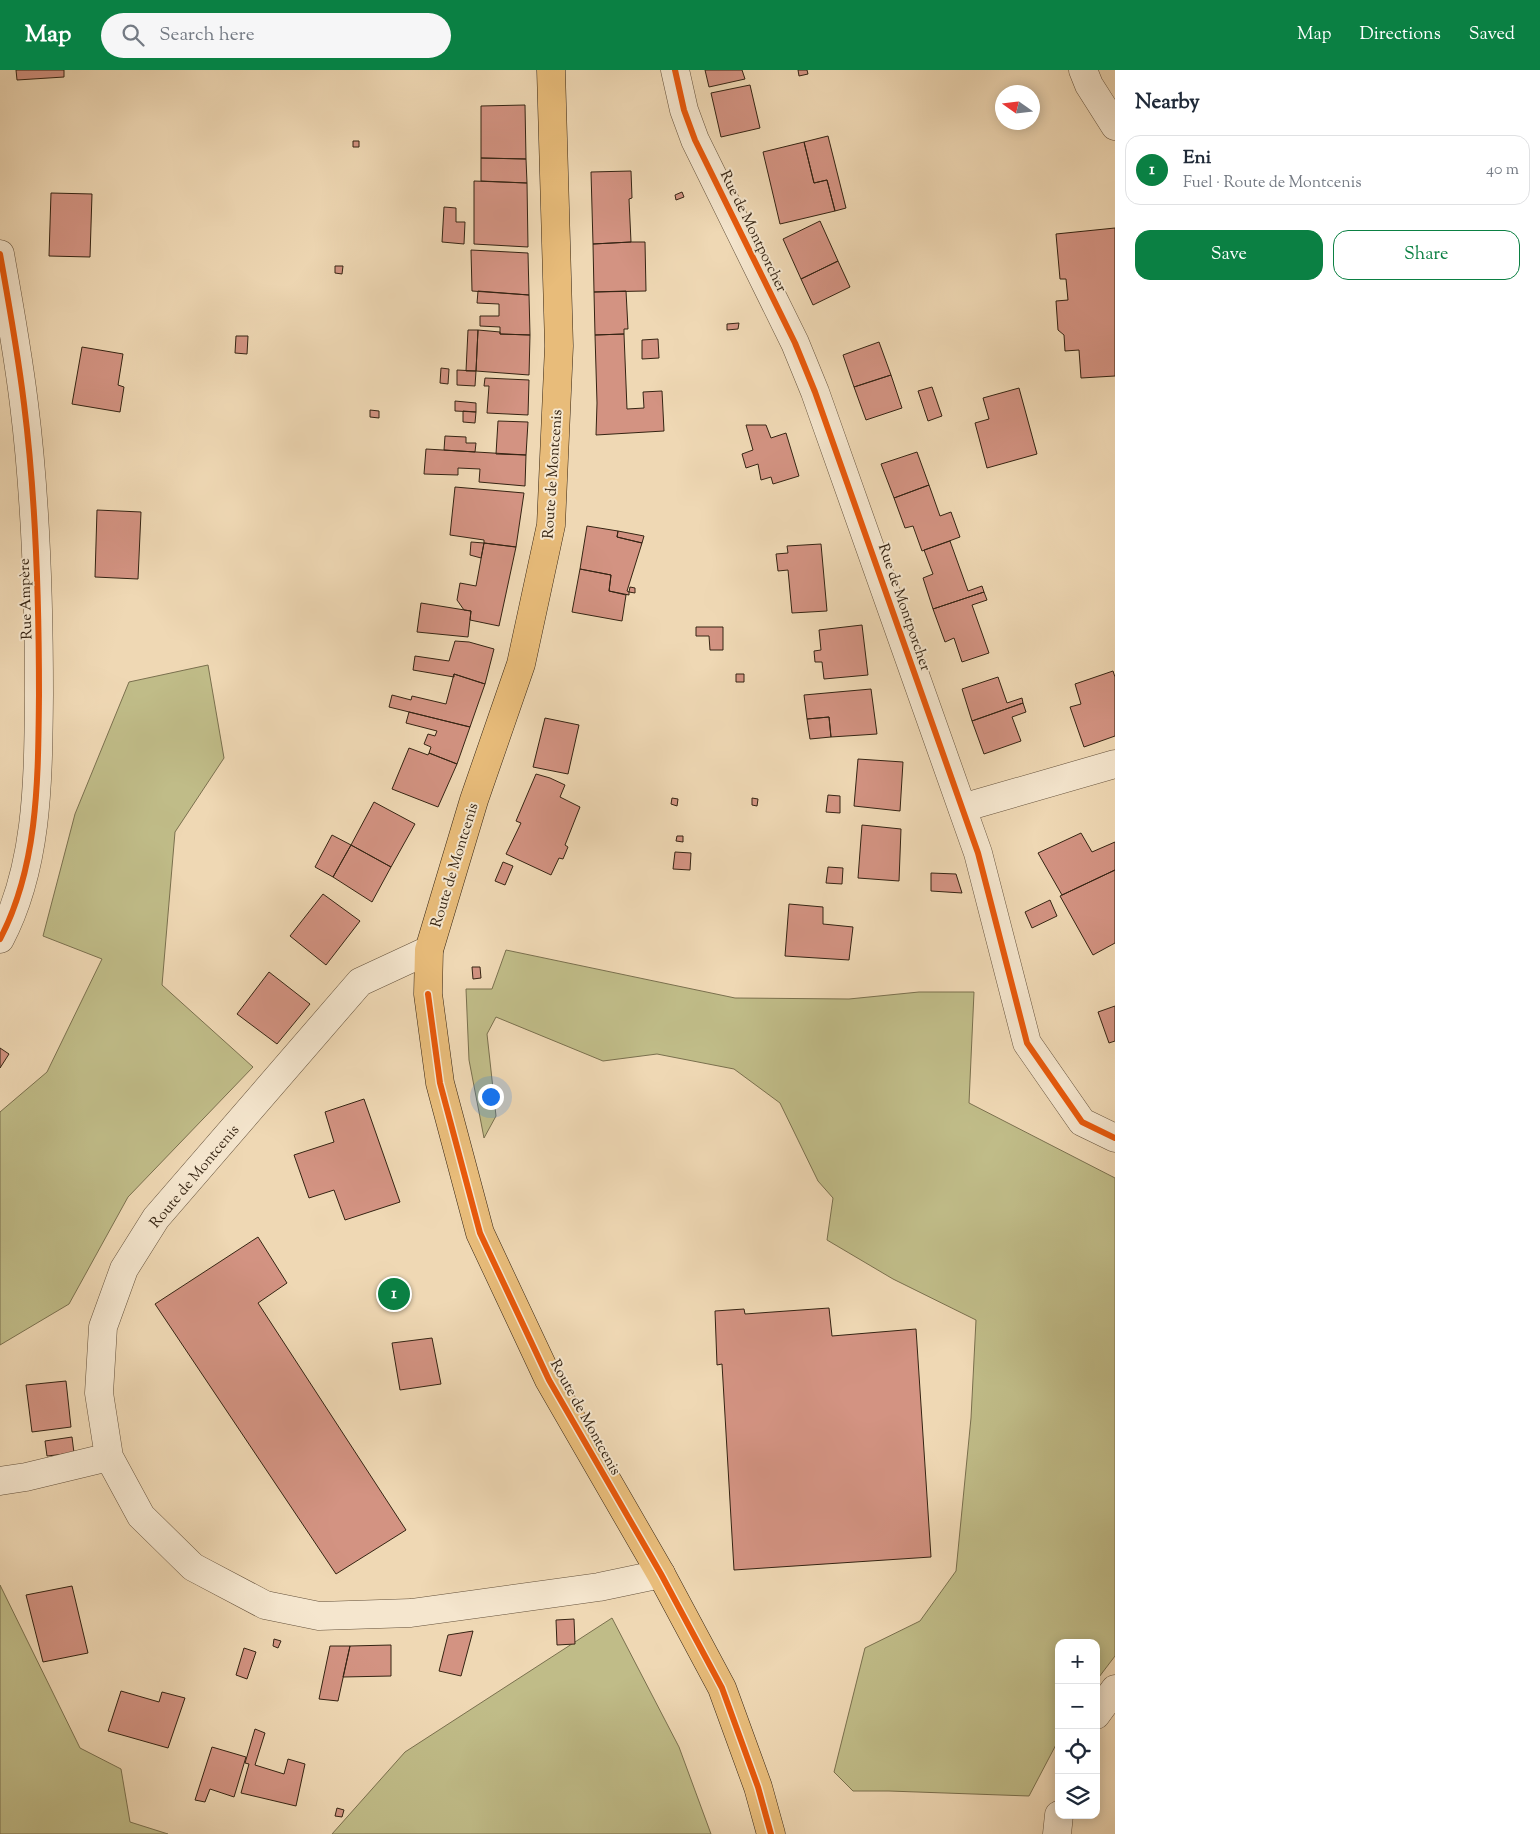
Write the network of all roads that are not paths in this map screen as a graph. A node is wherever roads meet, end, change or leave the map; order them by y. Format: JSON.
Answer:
{"nodes":[{"id":1,"x":551,"y":70,"type":"edge"},
{"id":2,"x":675,"y":70,"type":"edge"},
{"id":3,"x":1083,"y":70,"type":"edge"},
{"id":4,"x":1115,"y":126,"type":"edge"},
{"id":5,"x":0,"y":254,"type":"edge"},
{"id":6,"x":1115,"y":764,"type":"edge"},
{"id":7,"x":962,"y":808,"type":"junction"},
{"id":8,"x":0,"y":939,"type":"edge"},
{"id":9,"x":428,"y":950,"type":"junction"},
{"id":10,"x":1115,"y":1138,"type":"edge"},
{"id":11,"x":109,"y":1457,"type":"junction"},
{"id":12,"x":0,"y":1480,"type":"edge"},
{"id":13,"x":661,"y":1574,"type":"junction"},
{"id":14,"x":1115,"y":1689,"type":"edge"},
{"id":15,"x":1100,"y":1709,"type":"edge"},
{"id":16,"x":1059,"y":1819,"type":"edge"},
{"id":17,"x":770,"y":1834,"type":"edge"},
{"id":18,"x":1057,"y":1834,"type":"edge"}],
"edges":[{"from":1,"to":9,"type":"main road","name":"Route de Montcenis"},
{"from":2,"to":7,"type":"street","name":"Rue de Montporcher"},
{"from":3,"to":4,"type":"street"},
{"from":5,"to":8,"type":"street","name":"Rue Ampère"},
{"from":6,"to":7,"type":"street"},
{"from":7,"to":10,"type":"street","name":"Rue de Montporcher"},
{"from":9,"to":11,"type":"street","name":"Route de Montcenis"},
{"from":9,"to":13,"type":"main road","name":"Route de Montcenis"},
{"from":11,"to":12,"type":"street"},
{"from":11,"to":13,"type":"street","name":"Route de Montcenis"},
{"from":13,"to":17,"type":"main road","name":"Route de Montcenis"},
{"from":14,"to":15,"type":"street"},
{"from":16,"to":18,"type":"street"}]}
